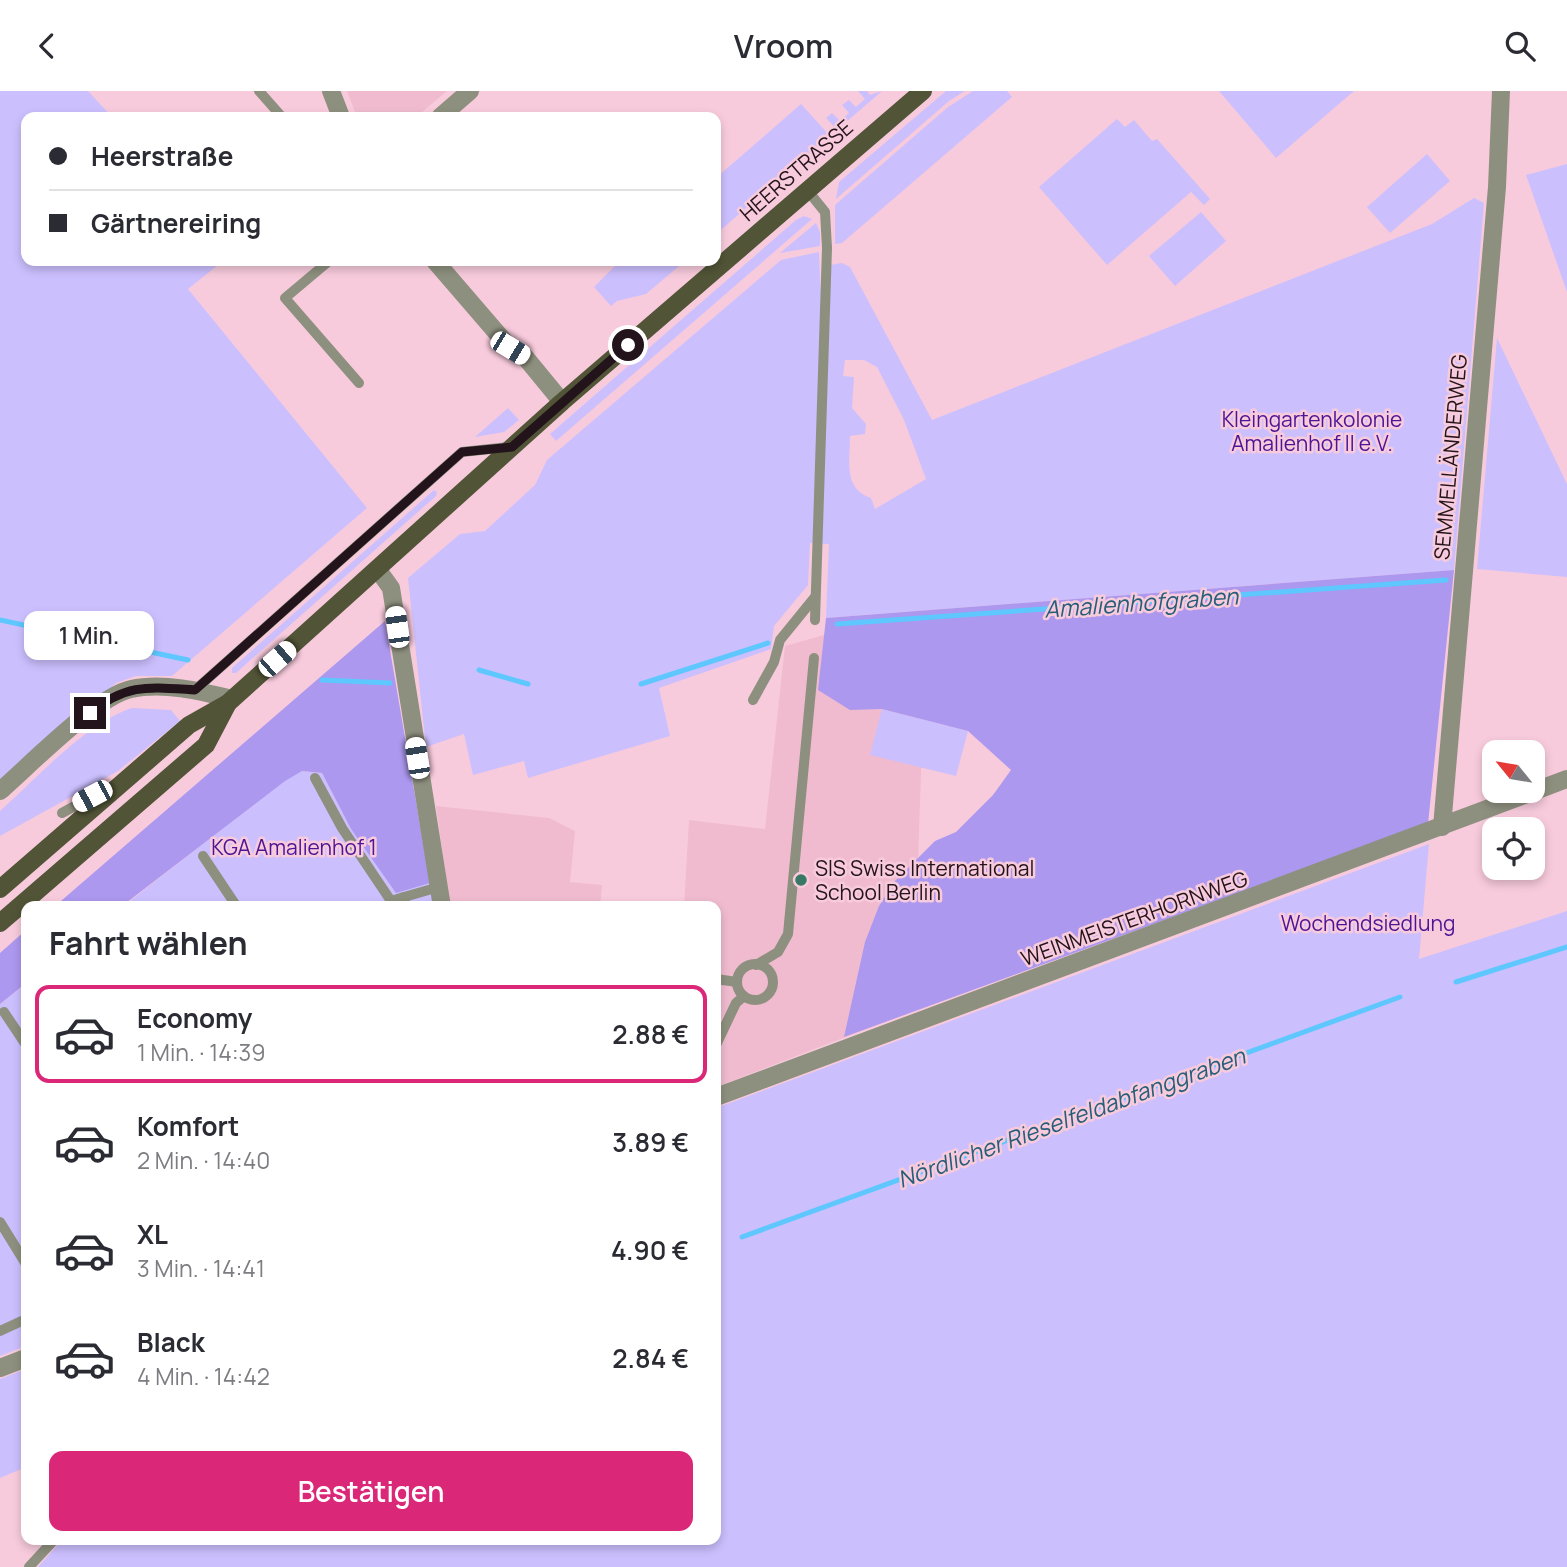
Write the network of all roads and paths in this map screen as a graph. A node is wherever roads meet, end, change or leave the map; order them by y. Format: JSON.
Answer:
{"nodes":[{"id":1,"x":259,"y":91,"type":"edge"},
{"id":2,"x":331,"y":91,"type":"edge"},
{"id":3,"x":470,"y":91,"type":"edge"},
{"id":4,"x":923,"y":91,"type":"edge"},
{"id":5,"x":1501,"y":91,"type":"edge"},
{"id":6,"x":278,"y":112,"type":"edge"},
{"id":7,"x":339,"y":112,"type":"edge"},
{"id":8,"x":446,"y":112,"type":"edge"},
{"id":9,"x":808,"y":191,"type":"junction"},
{"id":10,"x":322,"y":266,"type":"edge"},
{"id":11,"x":439,"y":266,"type":"edge"},
{"id":12,"x":721,"y":266,"type":"edge"},
{"id":13,"x":721,"y":266,"type":"edge"},
{"id":14,"x":359,"y":383,"type":"dead end"},
{"id":15,"x":562,"y":403,"type":"junction"},
{"id":16,"x":512,"y":447,"type":"junction"},
{"id":17,"x":378,"y":570,"type":"junction"},
{"id":18,"x":816,"y":597,"type":"junction"},
{"id":19,"x":815,"y":620,"type":"dead end"},
{"id":20,"x":814,"y":658,"type":"dead end"},
{"id":21,"x":195,"y":690,"type":"junction"},
{"id":22,"x":753,"y":700,"type":"dead end"},
{"id":23,"x":230,"y":701,"type":"junction"},
{"id":24,"x":130,"y":777,"type":"junction"},
{"id":25,"x":316,"y":778,"type":"dead end"},
{"id":26,"x":1567,"y":779,"type":"edge"},
{"id":27,"x":0,"y":791,"type":"edge"},
{"id":28,"x":62,"y":813,"type":"dead end"},
{"id":29,"x":1442,"y":827,"type":"junction"},
{"id":30,"x":203,"y":856,"type":"dead end"},
{"id":31,"x":439,"y":887,"type":"junction"},
{"id":32,"x":0,"y":889,"type":"edge"},
{"id":33,"x":25,"y":901,"type":"edge"},
{"id":34,"x":233,"y":901,"type":"edge"},
{"id":35,"x":391,"y":901,"type":"edge"},
{"id":36,"x":407,"y":901,"type":"edge"},
{"id":37,"x":441,"y":901,"type":"edge"},
{"id":38,"x":21,"y":905,"type":"edge"},
{"id":39,"x":0,"y":923,"type":"edge"},
{"id":40,"x":756,"y":965,"type":"junction"},
{"id":41,"x":721,"y":980,"type":"edge"},
{"id":42,"x":737,"y":982,"type":"junction"},
{"id":43,"x":744,"y":996,"type":"junction"},
{"id":44,"x":4,"y":1011,"type":"dead end"},
{"id":45,"x":721,"y":1034,"type":"edge"},
{"id":46,"x":21,"y":1037,"type":"edge"},
{"id":47,"x":721,"y":1094,"type":"edge"},
{"id":48,"x":0,"y":1221,"type":"edge"},
{"id":49,"x":21,"y":1256,"type":"edge"},
{"id":50,"x":21,"y":1321,"type":"edge"},
{"id":51,"x":0,"y":1331,"type":"edge"},
{"id":52,"x":21,"y":1360,"type":"edge"},
{"id":53,"x":0,"y":1368,"type":"edge"},
{"id":54,"x":49,"y":1545,"type":"edge"},
{"id":55,"x":29,"y":1567,"type":"edge"}],
"edges":[{"from":1,"to":6,"type":"lane"},
{"from":2,"to":7,"type":"street"},
{"from":3,"to":8,"type":"street"},
{"from":4,"to":9,"type":"main road","name":"HEERSTRASSE"},
{"from":5,"to":29,"type":"street","name":"SEMMELLÄNDERWEG"},
{"from":9,"to":12,"type":"main road","name":"HEERSTRASSE"},
{"from":9,"to":18,"type":"lane"},
{"from":10,"to":14,"type":"lane"},
{"from":11,"to":15,"type":"street"},
{"from":13,"to":15,"type":"main road","name":"HEERSTRASSE"},
{"from":15,"to":16,"type":"main road","name":"HEERSTRASSE"},
{"from":16,"to":17,"type":"main road","name":"HEERSTRASSE"},
{"from":16,"to":21,"type":"lane"},
{"from":17,"to":23,"type":"main road","name":"HEERSTRASSE"},
{"from":17,"to":31,"type":"street"},
{"from":18,"to":19,"type":"lane"},
{"from":18,"to":22,"type":"lane"},
{"from":20,"to":40,"type":"lane"},
{"from":21,"to":23,"type":"street"},
{"from":21,"to":27,"type":"street"},
{"from":23,"to":24,"type":"main road","name":"HEERSTRASSE"},
{"from":23,"to":33,"type":"main road","name":"HEERSTRASSE"},
{"from":24,"to":28,"type":"lane"},
{"from":24,"to":32,"type":"main road","name":"HEERSTRASSE"},
{"from":25,"to":35,"type":"lane"},
{"from":26,"to":29,"type":"street","name":"WEINMEISTERHORNWEG"},
{"from":29,"to":47,"type":"street","name":"WEINMEISTERHORNWEG"},
{"from":30,"to":34,"type":"lane"},
{"from":31,"to":36,"type":"lane"},
{"from":31,"to":37,"type":"street"},
{"from":38,"to":39,"type":"main road","name":"HEERSTRASSE"},
{"from":40,"to":42,"type":"lane"},
{"from":40,"to":43,"type":"lane"},
{"from":41,"to":42,"type":"lane"},
{"from":42,"to":43,"type":"lane"},
{"from":43,"to":45,"type":"lane"},
{"from":44,"to":46,"type":"lane"},
{"from":48,"to":49,"type":"lane"},
{"from":50,"to":51,"type":"lane"},
{"from":52,"to":53,"type":"street"},
{"from":54,"to":55,"type":"lane"}]}
